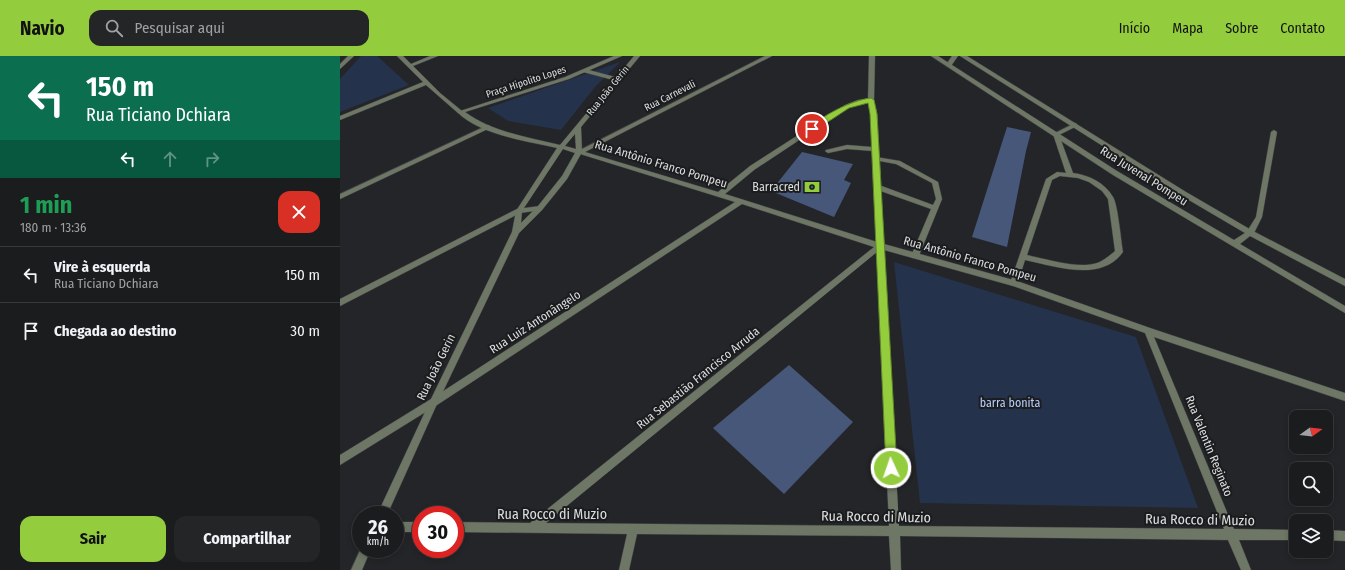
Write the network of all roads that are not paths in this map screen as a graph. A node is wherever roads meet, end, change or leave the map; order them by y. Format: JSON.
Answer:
{"nodes":[{"id":1,"x":350,"y":56,"type":"edge"},
{"id":2,"x":400,"y":56,"type":"edge"},
{"id":3,"x":435,"y":56,"type":"edge"},
{"id":4,"x":619,"y":56,"type":"edge"},
{"id":5,"x":637,"y":56,"type":"edge"},
{"id":6,"x":769,"y":56,"type":"edge"},
{"id":7,"x":872,"y":56,"type":"edge"},
{"id":8,"x":934,"y":56,"type":"edge"},
{"id":9,"x":955,"y":56,"type":"edge"},
{"id":10,"x":963,"y":56,"type":"edge"},
{"id":11,"x":949,"y":65,"type":"junction"},
{"id":12,"x":409,"y":66,"type":"junction"},
{"id":13,"x":340,"y":67,"type":"edge"},
{"id":14,"x":585,"y":71,"type":"junction"},
{"id":15,"x":617,"y":80,"type":"junction"},
{"id":16,"x":427,"y":83,"type":"junction"},
{"id":17,"x":871,"y":100,"type":"junction"},
{"id":18,"x":460,"y":112,"type":"junction"},
{"id":19,"x":340,"y":118,"type":"edge"},
{"id":20,"x":1076,"y":125,"type":"junction"},
{"id":21,"x":578,"y":126,"type":"junction"},
{"id":22,"x":488,"y":127,"type":"junction"},
{"id":23,"x":1274,"y":132,"type":"dead end"},
{"id":24,"x":1056,"y":134,"type":"junction"},
{"id":25,"x":562,"y":146,"type":"junction"},
{"id":26,"x":875,"y":149,"type":"junction"},
{"id":27,"x":828,"y":151,"type":"dead end"},
{"id":28,"x":579,"y":152,"type":"junction"},
{"id":29,"x":876,"y":159,"type":"junction"},
{"id":30,"x":1070,"y":175,"type":"junction"},
{"id":31,"x":877,"y":187,"type":"junction"},
{"id":32,"x":719,"y":195,"type":"junction"},
{"id":33,"x":340,"y":197,"type":"edge"},
{"id":34,"x":741,"y":201,"type":"junction"},
{"id":35,"x":540,"y":208,"type":"junction"},
{"id":36,"x":935,"y":208,"type":"junction"},
{"id":37,"x":519,"y":211,"type":"junction"},
{"id":38,"x":516,"y":232,"type":"junction"},
{"id":39,"x":1250,"y":233,"type":"junction"},
{"id":40,"x":1234,"y":244,"type":"junction"},
{"id":41,"x":880,"y":246,"type":"junction"},
{"id":42,"x":915,"y":256,"type":"junction"},
{"id":43,"x":1023,"y":257,"type":"junction"},
{"id":44,"x":1345,"y":282,"type":"edge"},
{"id":45,"x":1014,"y":283,"type":"junction"},
{"id":46,"x":340,"y":303,"type":"edge"},
{"id":47,"x":1345,"y":310,"type":"edge"},
{"id":48,"x":1148,"y":331,"type":"junction"},
{"id":49,"x":1345,"y":397,"type":"edge"},
{"id":50,"x":434,"y":402,"type":"junction"},
{"id":51,"x":340,"y":460,"type":"edge"},
{"id":52,"x":386,"y":506,"type":"edge"},
{"id":53,"x":464,"y":527,"type":"edge"},
{"id":54,"x":531,"y":528,"type":"junction"},
{"id":55,"x":633,"y":529,"type":"junction"},
{"id":56,"x":895,"y":531,"type":"junction"},
{"id":57,"x":1232,"y":534,"type":"junction"},
{"id":58,"x":1289,"y":535,"type":"edge"},
{"id":59,"x":1333,"y":535,"type":"edge"},
{"id":60,"x":1345,"y":536,"type":"edge"},
{"id":61,"x":362,"y":558,"type":"edge"},
{"id":62,"x":356,"y":570,"type":"edge"},
{"id":63,"x":624,"y":570,"type":"edge"},
{"id":64,"x":896,"y":570,"type":"edge"},
{"id":65,"x":1246,"y":570,"type":"edge"}],
"edges":[{"from":1,"to":13,"type":"street"},
{"from":2,"to":12,"type":"street","name":"Rua Antônio Franco Pompeu"},
{"from":3,"to":12,"type":"street"},
{"from":4,"to":14,"type":"street","name":"Praça Hipolito Lopes"},
{"from":5,"to":15,"type":"street","name":"Rua João Gerin"},
{"from":6,"to":28,"type":"street","name":"Rua Carnevali"},
{"from":7,"to":17,"type":"street"},
{"from":8,"to":11,"type":"street","name":"Rua Juvenal Pompeu"},
{"from":9,"to":11,"type":"street"},
{"from":10,"to":20,"type":"street","name":"Rua Juvenal Pompeu"},
{"from":11,"to":24,"type":"street","name":"Rua Juvenal Pompeu"},
{"from":12,"to":16,"type":"street","name":"Rua Antônio Franco Pompeu"},
{"from":14,"to":15,"type":"street"},
{"from":14,"to":18,"type":"street","name":"Praça Hipolito Lopes"},
{"from":15,"to":21,"type":"street","name":"Rua João Gerin"},
{"from":16,"to":18,"type":"street","name":"Rua Antônio Franco Pompeu"},
{"from":16,"to":19,"type":"street"},
{"from":17,"to":26,"type":"street"},
{"from":17,"to":32,"type":"street"},
{"from":18,"to":22,"type":"street","name":"Rua Antônio Franco Pompeu"},
{"from":20,"to":24,"type":"street"},
{"from":20,"to":39,"type":"street","name":"Rua Juvenal Pompeu"},
{"from":21,"to":25,"type":"street","name":"Rua João Gerin"},
{"from":21,"to":28,"type":"street","name":"Rua João Gerin"},
{"from":22,"to":25,"type":"street","name":"Rua Antônio Franco Pompeu"},
{"from":22,"to":33,"type":"street"},
{"from":23,"to":39,"type":"street"},
{"from":24,"to":30,"type":"street"},
{"from":24,"to":40,"type":"street","name":"Rua Juvenal Pompeu"},
{"from":25,"to":28,"type":"street","name":"Rua Antônio Franco Pompeu"},
{"from":25,"to":37,"type":"street","name":"Rua João Gerin"},
{"from":26,"to":27,"type":"street"},
{"from":26,"to":29,"type":"street"},
{"from":28,"to":32,"type":"street","name":"Rua Antônio Franco Pompeu"},
{"from":28,"to":35,"type":"street","name":"Rua João Gerin"},
{"from":29,"to":31,"type":"street"},
{"from":29,"to":36,"type":"street"},
{"from":30,"to":43,"type":"street"},
{"from":30,"to":43,"type":"street"},
{"from":31,"to":36,"type":"street"},
{"from":31,"to":41,"type":"street"},
{"from":32,"to":34,"type":"street","name":"Rua Antônio Franco Pompeu"},
{"from":34,"to":41,"type":"street","name":"Rua Antônio Franco Pompeu"},
{"from":34,"to":50,"type":"street","name":"Rua Luiz Antonângelo"},
{"from":35,"to":37,"type":"street"},
{"from":35,"to":38,"type":"street","name":"Rua João Gerin"},
{"from":36,"to":42,"type":"street"},
{"from":37,"to":38,"type":"street","name":"Rua João Gerin"},
{"from":37,"to":46,"type":"street"},
{"from":38,"to":50,"type":"street","name":"Rua João Gerin"},
{"from":39,"to":40,"type":"street"},
{"from":39,"to":44,"type":"street","name":"Rua Juvenal Pompeu"},
{"from":40,"to":47,"type":"street","name":"Rua Juvenal Pompeu"},
{"from":41,"to":42,"type":"street","name":"Rua Antônio Franco Pompeu"},
{"from":41,"to":54,"type":"street","name":"Rua Sebastião Francisco Arruda"},
{"from":41,"to":56,"type":"street"},
{"from":42,"to":45,"type":"street","name":"Rua Antônio Franco Pompeu"},
{"from":43,"to":45,"type":"street"},
{"from":45,"to":48,"type":"street","name":"Rua Antônio Franco Pompeu"},
{"from":48,"to":49,"type":"street","name":"Rua Antônio Franco Pompeu"},
{"from":48,"to":57,"type":"street","name":"Rua Valentin Reginato"},
{"from":50,"to":51,"type":"street","name":"Rua Luiz Antonângelo"},
{"from":50,"to":52,"type":"street","name":"Rua João Gerin"},
{"from":53,"to":54,"type":"street","name":"Rua Rocco di Muzio"},
{"from":54,"to":55,"type":"street","name":"Rua Rocco di Muzio"},
{"from":55,"to":56,"type":"street","name":"Rua Rocco di Muzio"},
{"from":55,"to":63,"type":"street"},
{"from":56,"to":57,"type":"street","name":"Rua Rocco di Muzio"},
{"from":56,"to":64,"type":"street"},
{"from":57,"to":58,"type":"street","name":"Rua Rocco di Muzio"},
{"from":57,"to":65,"type":"street","name":"Rua Valentin Reginato"},
{"from":59,"to":60,"type":"street"},
{"from":61,"to":62,"type":"street"}]}
